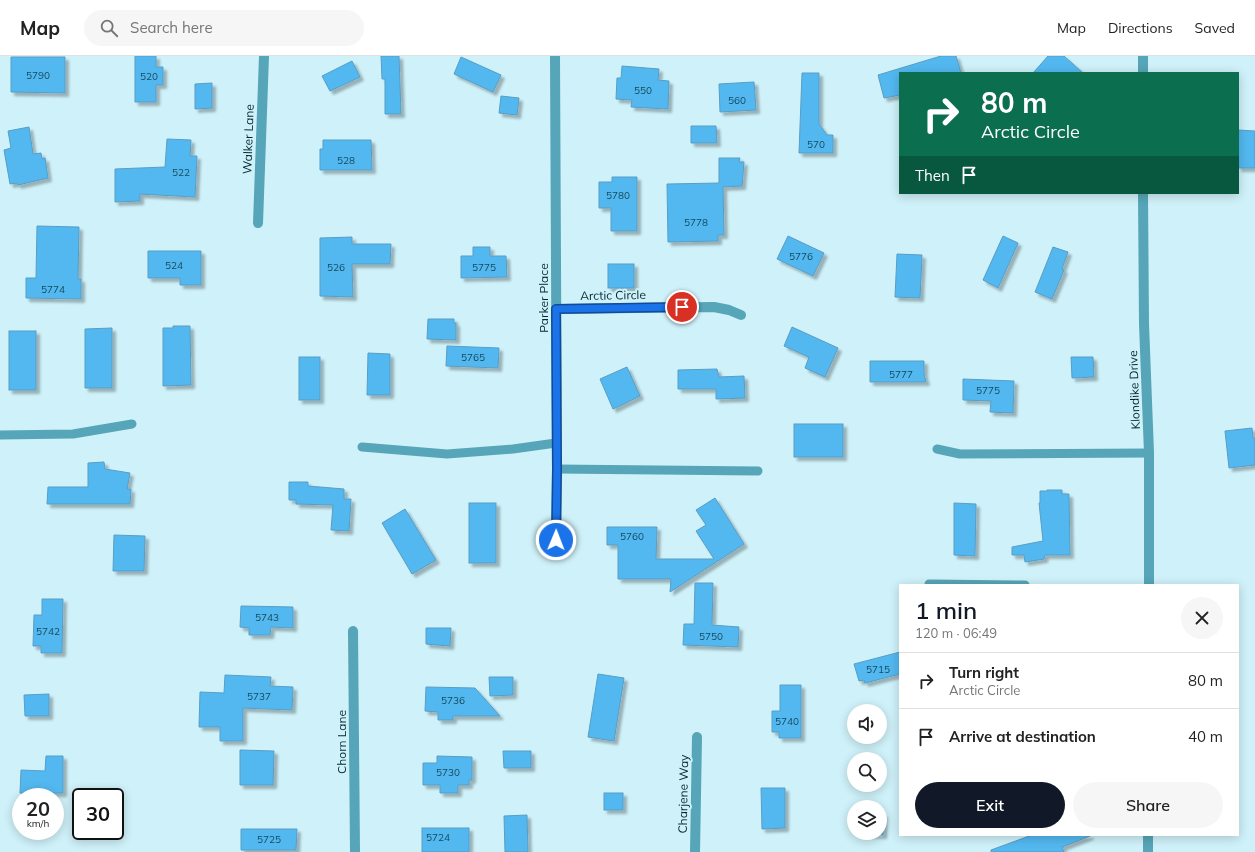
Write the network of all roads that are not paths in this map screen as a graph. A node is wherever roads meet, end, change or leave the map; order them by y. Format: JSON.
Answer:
{"nodes":[{"id":1,"x":264,"y":56,"type":"edge"},
{"id":2,"x":555,"y":56,"type":"edge"},
{"id":3,"x":1143,"y":56,"type":"edge"},
{"id":4,"x":1143,"y":72,"type":"edge"},
{"id":5,"x":1143,"y":194,"type":"edge"},
{"id":6,"x":258,"y":223,"type":"dead end"},
{"id":7,"x":556,"y":309,"type":"junction"},
{"id":8,"x":741,"y":315,"type":"dead end"},
{"id":9,"x":132,"y":424,"type":"dead end"},
{"id":10,"x":0,"y":435,"type":"edge"},
{"id":11,"x":556,"y":443,"type":"junction"},
{"id":12,"x":362,"y":446,"type":"dead end"},
{"id":13,"x":936,"y":448,"type":"dead end"},
{"id":14,"x":1149,"y":453,"type":"junction"},
{"id":15,"x":557,"y":469,"type":"junction"},
{"id":16,"x":758,"y":471,"type":"dead end"},
{"id":17,"x":556,"y":540,"type":"dead end"},
{"id":18,"x":1149,"y":584,"type":"edge"},
{"id":19,"x":353,"y":631,"type":"dead end"},
{"id":20,"x":697,"y":737,"type":"dead end"},
{"id":21,"x":1148,"y":836,"type":"edge"},
{"id":22,"x":355,"y":852,"type":"edge"},
{"id":23,"x":695,"y":852,"type":"edge"},
{"id":24,"x":1148,"y":852,"type":"edge"}],
"edges":[{"from":1,"to":6,"type":"street","name":"Walker Lane"},
{"from":2,"to":7,"type":"street","name":"Parker Place"},
{"from":3,"to":4,"type":"street"},
{"from":5,"to":14,"type":"street","name":"Klondike Drive"},
{"from":7,"to":8,"type":"street","name":"Arctic Circle"},
{"from":7,"to":11,"type":"street","name":"Parker Place"},
{"from":9,"to":10,"type":"lane"},
{"from":11,"to":12,"type":"lane"},
{"from":11,"to":15,"type":"street","name":"Parker Place"},
{"from":13,"to":14,"type":"lane"},
{"from":14,"to":18,"type":"street","name":"Klondike Drive"},
{"from":15,"to":16,"type":"lane"},
{"from":15,"to":17,"type":"street","name":"Parker Place"},
{"from":19,"to":22,"type":"street","name":"Chorn Lane"},
{"from":20,"to":23,"type":"street","name":"Charjene Way"},
{"from":21,"to":24,"type":"street"}]}
